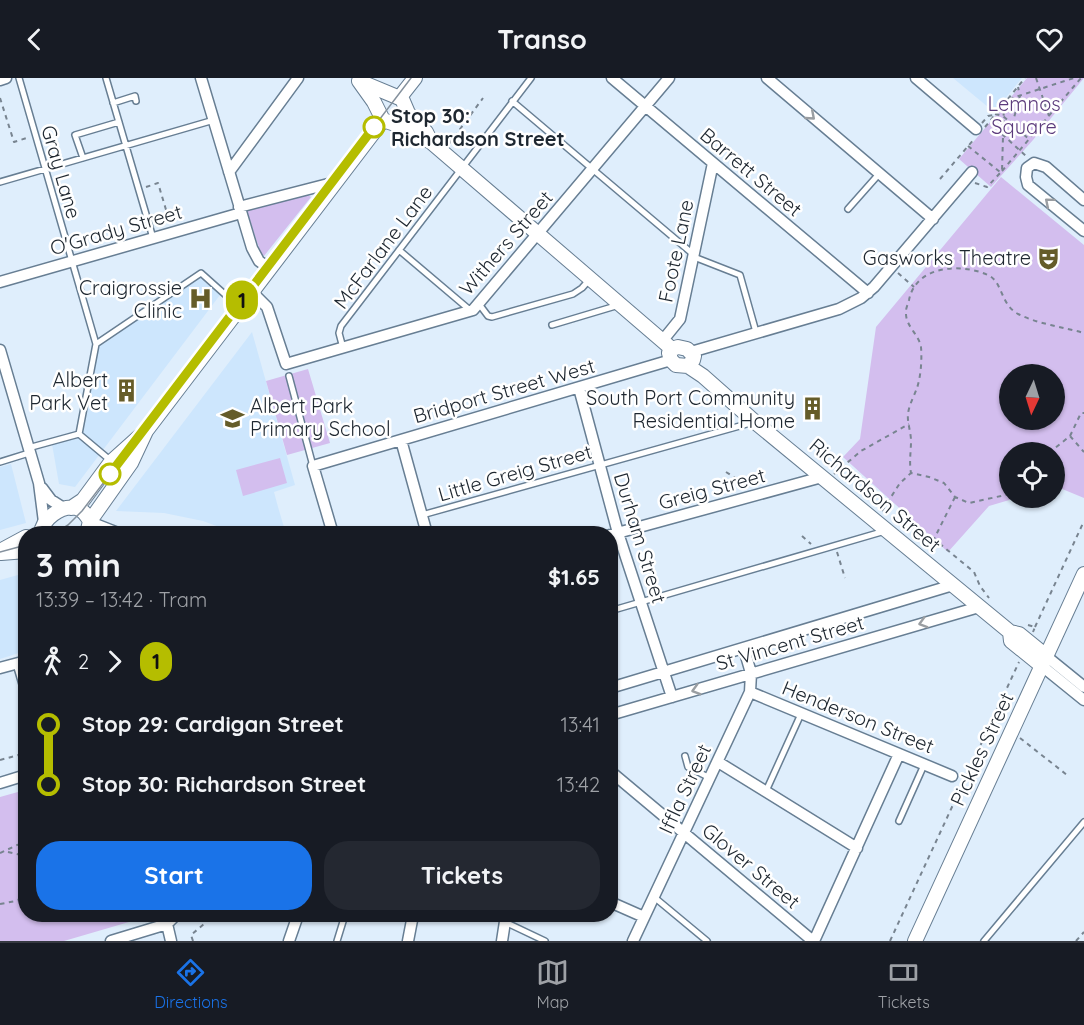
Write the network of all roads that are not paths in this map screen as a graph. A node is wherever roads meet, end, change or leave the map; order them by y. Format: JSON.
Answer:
{"nodes":[{"id":1,"x":6,"y":78,"type":"edge"},
{"id":2,"x":19,"y":78,"type":"edge"},
{"id":3,"x":106,"y":78,"type":"edge"},
{"id":4,"x":201,"y":78,"type":"edge"},
{"id":5,"x":298,"y":78,"type":"edge"},
{"id":6,"x":415,"y":78,"type":"edge"},
{"id":7,"x":531,"y":78,"type":"edge"},
{"id":8,"x":612,"y":78,"type":"edge"},
{"id":9,"x":669,"y":78,"type":"edge"},
{"id":10,"x":767,"y":78,"type":"edge"},
{"id":11,"x":916,"y":78,"type":"edge"},
{"id":12,"x":357,"y":79,"type":"edge"},
{"id":13,"x":0,"y":80,"type":"edge"},
{"id":14,"x":399,"y":100,"type":"junction"},
{"id":15,"x":136,"y":101,"type":"dead end"},
{"id":16,"x":512,"y":101,"type":"junction"},
{"id":17,"x":113,"y":103,"type":"junction"},
{"id":18,"x":645,"y":106,"type":"junction"},
{"id":19,"x":385,"y":117,"type":"junction"},
{"id":20,"x":214,"y":120,"type":"junction"},
{"id":21,"x":119,"y":122,"type":"junction"},
{"id":22,"x":976,"y":129,"type":"road end"},
{"id":23,"x":431,"y":142,"type":"junction"},
{"id":24,"x":126,"y":146,"type":"junction"},
{"id":25,"x":83,"y":158,"type":"junction"},
{"id":26,"x":713,"y":163,"type":"junction"},
{"id":27,"x":45,"y":169,"type":"junction"},
{"id":28,"x":462,"y":169,"type":"junction"},
{"id":29,"x":592,"y":170,"type":"junction"},
{"id":30,"x":229,"y":172,"type":"junction"},
{"id":31,"x":879,"y":174,"type":"junction"},
{"id":32,"x":969,"y":176,"type":"road end"},
{"id":33,"x":0,"y":182,"type":"edge"},
{"id":34,"x":336,"y":182,"type":"junction"},
{"id":35,"x":1084,"y":200,"type":"edge"},
{"id":36,"x":848,"y":209,"type":"dead end"},
{"id":37,"x":240,"y":210,"type":"junction"},
{"id":38,"x":933,"y":219,"type":"junction"},
{"id":39,"x":1084,"y":231,"type":"edge"},
{"id":40,"x":537,"y":234,"type":"junction"},
{"id":41,"x":153,"y":238,"type":"junction"},
{"id":42,"x":399,"y":250,"type":"junction"},
{"id":43,"x":693,"y":255,"type":"junction"},
{"id":44,"x":71,"y":262,"type":"junction"},
{"id":45,"x":270,"y":269,"type":"junction"},
{"id":46,"x":590,"y":279,"type":"junction"},
{"id":47,"x":0,"y":282,"type":"edge"},
{"id":48,"x":252,"y":292,"type":"junction"},
{"id":49,"x":868,"y":293,"type":"junction"},
{"id":50,"x":621,"y":305,"type":"junction"},
{"id":51,"x":475,"y":307,"type":"junction"},
{"id":52,"x":240,"y":308,"type":"junction"},
{"id":53,"x":552,"y":325,"type":"dead end"},
{"id":54,"x":756,"y":332,"type":"junction"},
{"id":55,"x":96,"y":344,"type":"junction"},
{"id":56,"x":343,"y":348,"type":"junction"},
{"id":57,"x":0,"y":350,"type":"edge"},
{"id":58,"x":668,"y":350,"type":"junction"},
{"id":59,"x":690,"y":359,"type":"junction"},
{"id":60,"x":289,"y":376,"type":"dead end"},
{"id":61,"x":579,"y":388,"type":"junction"},
{"id":62,"x":755,"y":422,"type":"junction"},
{"id":63,"x":146,"y":431,"type":"junction"},
{"id":64,"x":79,"y":434,"type":"junction"},
{"id":65,"x":401,"y":440,"type":"junction"},
{"id":66,"x":29,"y":451,"type":"junction"},
{"id":67,"x":0,"y":462,"type":"edge"},
{"id":68,"x":111,"y":462,"type":"junction"},
{"id":69,"x":600,"y":465,"type":"junction"},
{"id":70,"x":313,"y":466,"type":"junction"},
{"id":71,"x":825,"y":479,"type":"junction"},
{"id":72,"x":39,"y":483,"type":"junction"},
{"id":73,"x":68,"y":509,"type":"junction"},
{"id":74,"x":422,"y":515,"type":"junction"},
{"id":75,"x":40,"y":526,"type":"edge"},
{"id":76,"x":45,"y":526,"type":"edge"},
{"id":77,"x":89,"y":526,"type":"edge"},
{"id":78,"x":331,"y":526,"type":"edge"},
{"id":79,"x":425,"y":526,"type":"edge"},
{"id":80,"x":612,"y":526,"type":"edge"},
{"id":81,"x":887,"y":531,"type":"junction"},
{"id":82,"x":618,"y":533,"type":"edge"},
{"id":83,"x":18,"y":542,"type":"edge"},
{"id":84,"x":618,"y":544,"type":"edge"},
{"id":85,"x":18,"y":551,"type":"edge"},
{"id":86,"x":0,"y":552,"type":"edge"},
{"id":87,"x":1084,"y":574,"type":"edge"},
{"id":88,"x":953,"y":585,"type":"junction"},
{"id":89,"x":640,"y":602,"type":"junction"},
{"id":90,"x":985,"y":604,"type":"junction"},
{"id":91,"x":618,"y":609,"type":"edge"},
{"id":92,"x":744,"y":649,"type":"junction"},
{"id":93,"x":1044,"y":661,"type":"junction"},
{"id":94,"x":18,"y":663,"type":"edge"},
{"id":95,"x":0,"y":668,"type":"edge"},
{"id":96,"x":664,"y":673,"type":"junction"},
{"id":97,"x":752,"y":673,"type":"junction"},
{"id":98,"x":618,"y":686,"type":"edge"},
{"id":99,"x":1084,"y":687,"type":"edge"},
{"id":100,"x":750,"y":692,"type":"junction"},
{"id":101,"x":672,"y":697,"type":"junction"},
{"id":102,"x":1084,"y":700,"type":"edge"},
{"id":103,"x":618,"y":713,"type":"edge"},
{"id":104,"x":802,"y":713,"type":"junction"},
{"id":105,"x":899,"y":754,"type":"junction"},
{"id":106,"x":684,"y":756,"type":"dead end"},
{"id":107,"x":718,"y":762,"type":"junction"},
{"id":108,"x":924,"y":764,"type":"junction"},
{"id":109,"x":952,"y":776,"type":"dead end"},
{"id":110,"x":18,"y":777,"type":"edge"},
{"id":111,"x":618,"y":778,"type":"edge"},
{"id":112,"x":710,"y":778,"type":"junction"},
{"id":113,"x":0,"y":783,"type":"edge"},
{"id":114,"x":766,"y":791,"type":"junction"},
{"id":115,"x":899,"y":821,"type":"dead end"},
{"id":116,"x":1084,"y":822,"type":"edge"},
{"id":117,"x":685,"y":834,"type":"junction"},
{"id":118,"x":857,"y":848,"type":"junction"},
{"id":119,"x":654,"y":897,"type":"junction"},
{"id":120,"x":618,"y":905,"type":"edge"},
{"id":121,"x":644,"y":916,"type":"junction"},
{"id":122,"x":296,"y":922,"type":"edge"},
{"id":123,"x":343,"y":922,"type":"edge"},
{"id":124,"x":411,"y":922,"type":"edge"},
{"id":125,"x":504,"y":922,"type":"edge"},
{"id":126,"x":512,"y":922,"type":"edge"},
{"id":127,"x":166,"y":924,"type":"joint"},
{"id":128,"x":111,"y":941,"type":"edge"},
{"id":129,"x":171,"y":941,"type":"edge"},
{"id":130,"x":289,"y":941,"type":"edge"},
{"id":131,"x":337,"y":941,"type":"edge"},
{"id":132,"x":408,"y":941,"type":"edge"},
{"id":133,"x":502,"y":941,"type":"edge"},
{"id":134,"x":545,"y":941,"type":"edge"},
{"id":135,"x":633,"y":941,"type":"edge"},
{"id":136,"x":707,"y":941,"type":"edge"},
{"id":137,"x":813,"y":941,"type":"edge"},
{"id":138,"x":915,"y":941,"type":"edge"},
{"id":139,"x":984,"y":941,"type":"edge"}],
"edges":[{"from":1,"to":13,"type":"street"},
{"from":2,"to":27,"type":"lane","name":"Gray Lane"},
{"from":3,"to":17,"type":"lane"},
{"from":4,"to":20,"type":"street"},
{"from":5,"to":30,"type":"street"},
{"from":6,"to":14,"type":"street"},
{"from":7,"to":16,"type":"lane","name":"McFarlane Lane"},
{"from":8,"to":18,"type":"street","name":"Barrett Street"},
{"from":9,"to":18,"type":"street","name":"Withers Street"},
{"from":10,"to":31,"type":"street","one_way":true},
{"from":11,"to":22,"type":"street"},
{"from":12,"to":14,"type":"street"},
{"from":12,"to":19,"type":"street"},
{"from":14,"to":19,"type":"street"},
{"from":14,"to":19,"type":"street"},
{"from":14,"to":23,"type":"street"},
{"from":15,"to":17,"type":"lane"},
{"from":16,"to":28,"type":"lane","name":"McFarlane Lane"},
{"from":16,"to":29,"type":"lane"},
{"from":17,"to":21,"type":"lane"},
{"from":18,"to":26,"type":"street","name":"Barrett Street"},
{"from":18,"to":29,"type":"street","name":"Withers Street"},
{"from":19,"to":23,"type":"street"},
{"from":19,"to":34,"type":"street"},
{"from":20,"to":24,"type":"lane"},
{"from":20,"to":30,"type":"street"},
{"from":21,"to":24,"type":"lane"},
{"from":21,"to":25,"type":"lane"},
{"from":23,"to":28,"type":"street"},
{"from":24,"to":25,"type":"lane"},
{"from":24,"to":41,"type":"lane"},
{"from":25,"to":27,"type":"lane"},
{"from":26,"to":43,"type":"street","name":"Foote Lane"},
{"from":26,"to":49,"type":"street","name":"Barrett Street"},
{"from":27,"to":33,"type":"lane"},
{"from":27,"to":44,"type":"lane","name":"Gray Lane"},
{"from":28,"to":40,"type":"street"},
{"from":28,"to":42,"type":"lane","name":"McFarlane Lane"},
{"from":29,"to":40,"type":"street","name":"Withers Street"},
{"from":29,"to":43,"type":"lane"},
{"from":30,"to":37,"type":"street"},
{"from":31,"to":36,"type":"lane"},
{"from":31,"to":38,"type":"street"},
{"from":32,"to":38,"type":"street"},
{"from":34,"to":37,"type":"street","name":"O'Grady Street"},
{"from":34,"to":45,"type":"street"},
{"from":39,"to":35,"type":"street","one_way":true},
{"from":37,"to":41,"type":"street","name":"O'Grady Street"},
{"from":37,"to":45,"type":"street"},
{"from":38,"to":49,"type":"street"},
{"from":40,"to":46,"type":"street"},
{"from":40,"to":51,"type":"street","name":"Withers Street"},
{"from":41,"to":44,"type":"street","name":"O'Grady Street"},
{"from":42,"to":51,"type":"lane"},
{"from":42,"to":56,"type":"lane","name":"McFarlane Lane"},
{"from":43,"to":54,"type":"lane"},
{"from":43,"to":58,"type":"street","name":"Foote Lane"},
{"from":44,"to":47,"type":"street","name":"O'Grady Street"},
{"from":44,"to":55,"type":"lane","name":"Gray Lane"},
{"from":45,"to":48,"type":"street"},
{"from":46,"to":50,"type":"street"},
{"from":46,"to":51,"type":"lane"},
{"from":48,"to":52,"type":"street"},
{"from":48,"to":56,"type":"street","name":"Withers Street"},
{"from":49,"to":54,"type":"street"},
{"from":50,"to":53,"type":"lane"},
{"from":50,"to":58,"type":"street"},
{"from":51,"to":56,"type":"street","name":"Withers Street"},
{"from":52,"to":55,"type":"lane"},
{"from":52,"to":63,"type":"street"},
{"from":54,"to":59,"type":"street"},
{"from":55,"to":64,"type":"lane"},
{"from":57,"to":66,"type":"street"},
{"from":58,"to":59,"type":"street"},
{"from":58,"to":61,"type":"street","name":"Bridport Street West"},
{"from":59,"to":62,"type":"street","name":"Richardson Street"},
{"from":60,"to":70,"type":"lane"},
{"from":61,"to":65,"type":"street","name":"Bridport Street West"},
{"from":61,"to":69,"type":"street","name":"Durham Street"},
{"from":62,"to":69,"type":"lane","name":"Little Greig Street"},
{"from":62,"to":71,"type":"street","name":"Richardson Street"},
{"from":63,"to":68,"type":"street"},
{"from":63,"to":77,"type":"street"},
{"from":64,"to":66,"type":"lane"},
{"from":64,"to":68,"type":"lane"},
{"from":65,"to":70,"type":"street","name":"Bridport Street West"},
{"from":65,"to":74,"type":"street"},
{"from":66,"to":67,"type":"lane"},
{"from":66,"to":72,"type":"street"},
{"from":68,"to":73,"type":"street"},
{"from":69,"to":74,"type":"lane","name":"Little Greig Street"},
{"from":69,"to":80,"type":"street","name":"Durham Street"},
{"from":70,"to":78,"type":"street"},
{"from":71,"to":81,"type":"street","name":"Richardson Street"},
{"from":71,"to":82,"type":"street","name":"Greig Street"},
{"from":72,"to":73,"type":"street"},
{"from":72,"to":75,"type":"street"},
{"from":73,"to":76,"type":"street"},
{"from":73,"to":77,"type":"street"},
{"from":74,"to":79,"type":"street"},
{"from":81,"to":88,"type":"street","name":"Richardson Street"},
{"from":81,"to":89,"type":"lane"},
{"from":83,"to":86,"type":"street"},
{"from":84,"to":89,"type":"street","name":"Durham Street"},
{"from":85,"to":86,"type":"street"},
{"from":87,"to":93,"type":"street","name":"Pickles Street"},
{"from":88,"to":90,"type":"street","name":"Richardson Street"},
{"from":88,"to":92,"type":"street","name":"St Vincent Street"},
{"from":89,"to":91,"type":"lane"},
{"from":89,"to":96,"type":"street","name":"Durham Street"},
{"from":90,"to":93,"type":"street","name":"Richardson Street"},
{"from":90,"to":97,"type":"street","name":"St Vincent Street","one_way":true},
{"from":92,"to":96,"type":"street","name":"St Vincent Street"},
{"from":92,"to":97,"type":"street","name":"Iffla Street"},
{"from":93,"to":99,"type":"street"},
{"from":93,"to":102,"type":"street"},
{"from":93,"to":138,"type":"street","name":"Pickles Street"},
{"from":94,"to":95,"type":"street"},
{"from":96,"to":98,"type":"street","name":"St Vincent Street"},
{"from":96,"to":101,"type":"street","name":"Durham Street"},
{"from":97,"to":100,"type":"street","name":"Iffla Street"},
{"from":97,"to":101,"type":"street","name":"St Vincent Street","one_way":true},
{"from":100,"to":104,"type":"street","name":"Henderson Street"},
{"from":100,"to":107,"type":"street","name":"Iffla Street"},
{"from":101,"to":103,"type":"street","name":"St Vincent Street"},
{"from":104,"to":105,"type":"street","name":"Henderson Street"},
{"from":104,"to":114,"type":"lane"},
{"from":105,"to":108,"type":"street","name":"Henderson Street"},
{"from":105,"to":118,"type":"street"},
{"from":106,"to":112,"type":"lane"},
{"from":107,"to":112,"type":"street","name":"Iffla Street"},
{"from":107,"to":114,"type":"street"},
{"from":108,"to":109,"type":"street","name":"Henderson Street"},
{"from":108,"to":115,"type":"lane"},
{"from":110,"to":113,"type":"street"},
{"from":111,"to":117,"type":"street","name":"Glover Street"},
{"from":112,"to":117,"type":"street","name":"Iffla Street"},
{"from":114,"to":118,"type":"street"},
{"from":116,"to":139,"type":"lane"},
{"from":117,"to":119,"type":"street","name":"Iffla Street"},
{"from":117,"to":137,"type":"street","name":"Glover Street"},
{"from":118,"to":137,"type":"street"},
{"from":119,"to":121,"type":"street","name":"Iffla Street"},
{"from":119,"to":136,"type":"lane"},
{"from":120,"to":121,"type":"street"},
{"from":121,"to":135,"type":"street","name":"Iffla Street"},
{"from":122,"to":130,"type":"street"},
{"from":123,"to":131,"type":"lane"},
{"from":124,"to":132,"type":"street"},
{"from":125,"to":133,"type":"street"},
{"from":126,"to":134,"type":"lane"},
{"from":127,"to":128,"type":"street"},
{"from":127,"to":129,"type":"street"}]}
